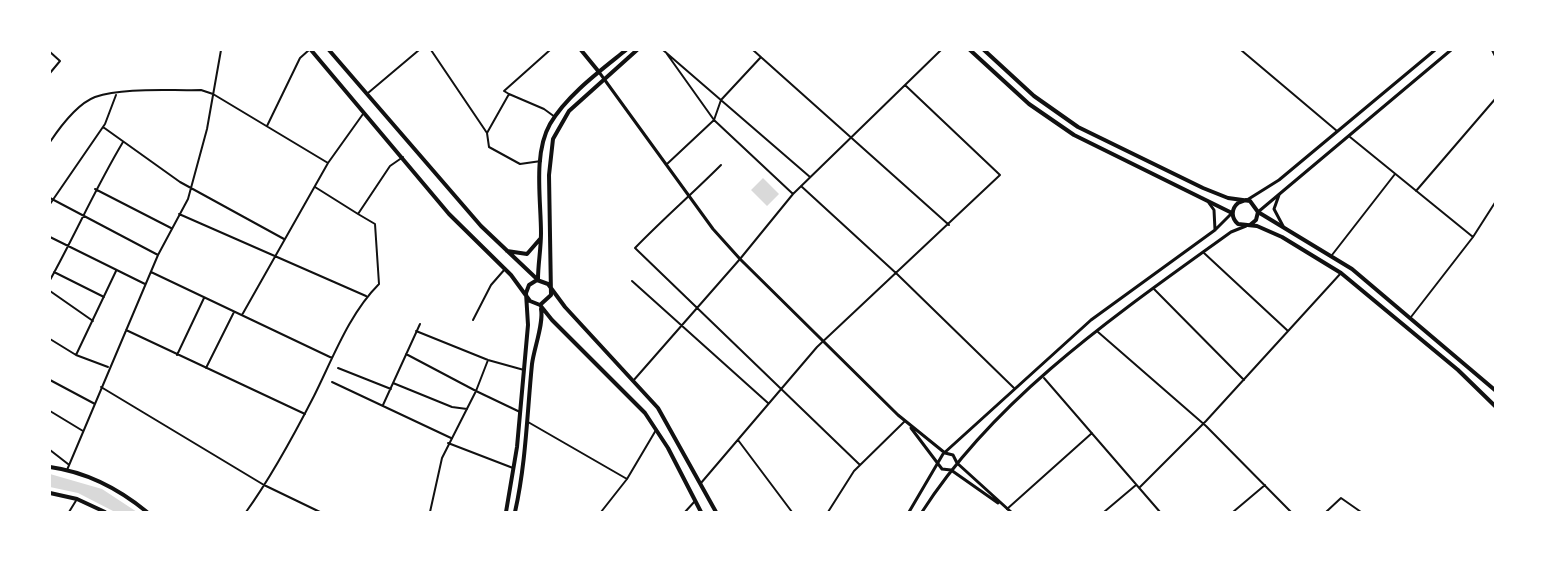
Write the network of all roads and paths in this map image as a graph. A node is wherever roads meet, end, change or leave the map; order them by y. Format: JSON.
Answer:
{"nodes":[{"id":1,"x":221,"y":50,"type":"edge"},
{"id":2,"x":310,"y":50,"type":"edge"},
{"id":3,"x":329,"y":50,"type":"edge"},
{"id":4,"x":419,"y":50,"type":"edge"},
{"id":5,"x":430,"y":50,"type":"edge"},
{"id":6,"x":550,"y":50,"type":"edge"},
{"id":7,"x":581,"y":50,"type":"edge"},
{"id":8,"x":626,"y":50,"type":"edge"},
{"id":9,"x":637,"y":50,"type":"edge"},
{"id":10,"x":664,"y":50,"type":"edge"},
{"id":11,"x":755,"y":50,"type":"edge"},
{"id":12,"x":940,"y":50,"type":"edge"},
{"id":13,"x":970,"y":50,"type":"edge"},
{"id":14,"x":984,"y":50,"type":"edge"},
{"id":15,"x":1241,"y":50,"type":"edge"},
{"id":16,"x":1435,"y":50,"type":"edge"},
{"id":17,"x":1451,"y":50,"type":"edge"},
{"id":18,"x":1492,"y":50,"type":"edge"},
{"id":19,"x":50,"y":52,"type":"edge"},
{"id":20,"x":761,"y":57,"type":"junction"},
{"id":21,"x":1496,"y":58,"type":"edge"},
{"id":22,"x":599,"y":72,"type":"junction"},
{"id":23,"x":50,"y":73,"type":"edge"},
{"id":24,"x":604,"y":78,"type":"junction"},
{"id":25,"x":905,"y":85,"type":"junction"},
{"id":26,"x":117,"y":93,"type":"junction"},
{"id":27,"x":368,"y":93,"type":"junction"},
{"id":28,"x":213,"y":94,"type":"junction"},
{"id":29,"x":509,"y":94,"type":"junction"},
{"id":30,"x":1496,"y":98,"type":"edge"},
{"id":31,"x":721,"y":100,"type":"junction"},
{"id":32,"x":365,"y":111,"type":"junction"},
{"id":33,"x":555,"y":117,"type":"junction"},
{"id":34,"x":714,"y":120,"type":"junction"},
{"id":35,"x":267,"y":126,"type":"junction"},
{"id":36,"x":103,"y":127,"type":"junction"},
{"id":37,"x":1338,"y":131,"type":"junction"},
{"id":38,"x":487,"y":133,"type":"junction"},
{"id":39,"x":1348,"y":135,"type":"junction"},
{"id":40,"x":851,"y":137,"type":"junction"},
{"id":41,"x":123,"y":141,"type":"junction"},
{"id":42,"x":50,"y":142,"type":"edge"},
{"id":43,"x":402,"y":157,"type":"junction"},
{"id":44,"x":542,"y":160,"type":"junction"},
{"id":45,"x":328,"y":163,"type":"junction"},
{"id":46,"x":666,"y":164,"type":"junction"},
{"id":47,"x":721,"y":165,"type":"dead end"},
{"id":48,"x":1395,"y":174,"type":"junction"},
{"id":49,"x":810,"y":177,"type":"junction"},
{"id":50,"x":801,"y":186,"type":"junction"},
{"id":51,"x":192,"y":187,"type":"junction"},
{"id":52,"x":315,"y":187,"type":"junction"},
{"id":53,"x":1286,"y":187,"type":"junction"},
{"id":54,"x":95,"y":189,"type":"junction"},
{"id":55,"x":1416,"y":190,"type":"junction"},
{"id":56,"x":793,"y":194,"type":"junction"},
{"id":57,"x":689,"y":197,"type":"junction"},
{"id":58,"x":51,"y":198,"type":"edge"},
{"id":59,"x":1206,"y":200,"type":"junction"},
{"id":60,"x":1246,"y":200,"type":"junction"},
{"id":61,"x":1496,"y":201,"type":"edge"},
{"id":62,"x":50,"y":204,"type":"edge"},
{"id":63,"x":1258,"y":212,"type":"junction"},
{"id":64,"x":1232,"y":213,"type":"junction"},
{"id":65,"x":179,"y":214,"type":"junction"},
{"id":66,"x":358,"y":214,"type":"junction"},
{"id":67,"x":83,"y":217,"type":"junction"},
{"id":68,"x":949,"y":225,"type":"junction"},
{"id":69,"x":1246,"y":226,"type":"junction"},
{"id":70,"x":1283,"y":226,"type":"junction"},
{"id":71,"x":171,"y":228,"type":"junction"},
{"id":72,"x":1215,"y":230,"type":"junction"},
{"id":73,"x":50,"y":237,"type":"edge"},
{"id":74,"x":541,"y":237,"type":"junction"},
{"id":75,"x":1473,"y":237,"type":"junction"},
{"id":76,"x":285,"y":239,"type":"junction"},
{"id":77,"x":68,"y":246,"type":"junction"},
{"id":78,"x":506,"y":250,"type":"junction"},
{"id":79,"x":1203,"y":252,"type":"junction"},
{"id":80,"x":158,"y":255,"type":"junction"},
{"id":81,"x":276,"y":255,"type":"junction"},
{"id":82,"x":1332,"y":255,"type":"junction"},
{"id":83,"x":740,"y":259,"type":"junction"},
{"id":84,"x":505,"y":269,"type":"junction"},
{"id":85,"x":117,"y":270,"type":"junction"},
{"id":86,"x":54,"y":272,"type":"junction"},
{"id":87,"x":151,"y":272,"type":"junction"},
{"id":88,"x":897,"y":273,"type":"junction"},
{"id":89,"x":1341,"y":273,"type":"junction"},
{"id":90,"x":50,"y":280,"type":"edge"},
{"id":91,"x":538,"y":280,"type":"junction"},
{"id":92,"x":632,"y":281,"type":"dead end"},
{"id":93,"x":145,"y":284,"type":"junction"},
{"id":94,"x":551,"y":288,"type":"junction"},
{"id":95,"x":1153,"y":288,"type":"junction"},
{"id":96,"x":50,"y":291,"type":"edge"},
{"id":97,"x":367,"y":296,"type":"junction"},
{"id":98,"x":104,"y":297,"type":"junction"},
{"id":99,"x":527,"y":297,"type":"junction"},
{"id":100,"x":205,"y":298,"type":"junction"},
{"id":101,"x":540,"y":305,"type":"junction"},
{"id":102,"x":694,"y":308,"type":"junction"},
{"id":103,"x":234,"y":311,"type":"junction"},
{"id":104,"x":242,"y":315,"type":"junction"},
{"id":105,"x":1412,"y":317,"type":"junction"},
{"id":106,"x":473,"y":320,"type":"dead end"},
{"id":107,"x":93,"y":321,"type":"junction"},
{"id":108,"x":420,"y":324,"type":"dead end"},
{"id":109,"x":681,"y":326,"type":"junction"},
{"id":110,"x":125,"y":330,"type":"junction"},
{"id":111,"x":1095,"y":330,"type":"junction"},
{"id":112,"x":417,"y":331,"type":"junction"},
{"id":113,"x":1287,"y":331,"type":"junction"},
{"id":114,"x":50,"y":340,"type":"edge"},
{"id":115,"x":824,"y":343,"type":"junction"},
{"id":116,"x":406,"y":354,"type":"junction"},
{"id":117,"x":76,"y":355,"type":"junction"},
{"id":118,"x":177,"y":355,"type":"junction"},
{"id":119,"x":332,"y":358,"type":"junction"},
{"id":120,"x":488,"y":360,"type":"junction"},
{"id":121,"x":108,"y":368,"type":"junction"},
{"id":122,"x":206,"y":368,"type":"junction"},
{"id":123,"x":338,"y":368,"type":"dead end"},
{"id":124,"x":524,"y":370,"type":"junction"},
{"id":125,"x":1044,"y":378,"type":"junction"},
{"id":126,"x":50,"y":380,"type":"edge"},
{"id":127,"x":1244,"y":380,"type":"junction"},
{"id":128,"x":633,"y":381,"type":"junction"},
{"id":129,"x":332,"y":382,"type":"dead end"},
{"id":130,"x":393,"y":383,"type":"junction"},
{"id":131,"x":101,"y":387,"type":"junction"},
{"id":132,"x":781,"y":387,"type":"junction"},
{"id":133,"x":391,"y":388,"type":"junction"},
{"id":134,"x":1016,"y":389,"type":"junction"},
{"id":135,"x":1496,"y":391,"type":"edge"},
{"id":136,"x":476,"y":392,"type":"junction"},
{"id":137,"x":768,"y":402,"type":"junction"},
{"id":138,"x":94,"y":404,"type":"junction"},
{"id":139,"x":383,"y":405,"type":"junction"},
{"id":140,"x":1496,"y":406,"type":"edge"},
{"id":141,"x":467,"y":409,"type":"junction"},
{"id":142,"x":50,"y":411,"type":"edge"},
{"id":143,"x":519,"y":412,"type":"junction"},
{"id":144,"x":305,"y":414,"type":"junction"},
{"id":145,"x":905,"y":421,"type":"junction"},
{"id":146,"x":528,"y":422,"type":"junction"},
{"id":147,"x":1203,"y":424,"type":"junction"},
{"id":148,"x":657,"y":429,"type":"junction"},
{"id":149,"x":83,"y":431,"type":"junction"},
{"id":150,"x":1092,"y":433,"type":"junction"},
{"id":151,"x":451,"y":438,"type":"junction"},
{"id":152,"x":737,"y":439,"type":"junction"},
{"id":153,"x":448,"y":443,"type":"junction"},
{"id":154,"x":50,"y":450,"type":"edge"},
{"id":155,"x":945,"y":453,"type":"junction"},
{"id":156,"x":939,"y":462,"type":"junction"},
{"id":157,"x":957,"y":463,"type":"junction"},
{"id":158,"x":68,"y":464,"type":"junction"},
{"id":159,"x":860,"y":465,"type":"junction"},
{"id":160,"x":50,"y":467,"type":"edge"},
{"id":161,"x":514,"y":468,"type":"junction"},
{"id":162,"x":951,"y":470,"type":"junction"},
{"id":163,"x":66,"y":471,"type":"junction"},
{"id":164,"x":627,"y":479,"type":"junction"},
{"id":165,"x":701,"y":483,"type":"junction"},
{"id":166,"x":264,"y":485,"type":"junction"},
{"id":167,"x":1136,"y":485,"type":"junction"},
{"id":168,"x":1265,"y":485,"type":"junction"},
{"id":169,"x":1139,"y":488,"type":"junction"},
{"id":170,"x":50,"y":493,"type":"edge"},
{"id":171,"x":76,"y":499,"type":"junction"},
{"id":172,"x":695,"y":501,"type":"junction"},
{"id":173,"x":1007,"y":509,"type":"junction"},
{"id":174,"x":50,"y":512,"type":"edge"},
{"id":175,"x":54,"y":513,"type":"edge"},
{"id":176,"x":69,"y":513,"type":"edge"},
{"id":177,"x":105,"y":513,"type":"edge"},
{"id":178,"x":147,"y":513,"type":"edge"},
{"id":179,"x":246,"y":513,"type":"edge"},
{"id":180,"x":320,"y":513,"type":"edge"},
{"id":181,"x":429,"y":513,"type":"edge"},
{"id":182,"x":506,"y":513,"type":"edge"},
{"id":183,"x":515,"y":513,"type":"edge"},
{"id":184,"x":600,"y":513,"type":"edge"},
{"id":185,"x":685,"y":513,"type":"edge"},
{"id":186,"x":701,"y":513,"type":"edge"},
{"id":187,"x":716,"y":513,"type":"edge"},
{"id":188,"x":792,"y":513,"type":"edge"},
{"id":189,"x":828,"y":513,"type":"edge"},
{"id":190,"x":909,"y":513,"type":"edge"},
{"id":191,"x":922,"y":513,"type":"edge"},
{"id":192,"x":1011,"y":513,"type":"edge"},
{"id":193,"x":1104,"y":513,"type":"edge"},
{"id":194,"x":1160,"y":513,"type":"edge"},
{"id":195,"x":1233,"y":513,"type":"edge"},
{"id":196,"x":1291,"y":513,"type":"edge"},
{"id":197,"x":1326,"y":513,"type":"edge"},
{"id":198,"x":1361,"y":513,"type":"edge"}],
"edges":[{"from":1,"to":28,"type":"street"},
{"from":2,"to":32,"type":"main road"},
{"from":2,"to":35,"type":"street"},
{"from":3,"to":27,"type":"main road"},
{"from":4,"to":27,"type":"street"},
{"from":5,"to":38,"type":"street"},
{"from":6,"to":29,"type":"street"},
{"from":7,"to":22,"type":"main road"},
{"from":8,"to":22,"type":"main road"},
{"from":9,"to":24,"type":"main road"},
{"from":10,"to":31,"type":"street"},
{"from":10,"to":34,"type":"street"},
{"from":11,"to":20,"type":"street"},
{"from":12,"to":25,"type":"street"},
{"from":13,"to":59,"type":"main road"},
{"from":14,"to":60,"type":"main road"},
{"from":15,"to":37,"type":"street"},
{"from":16,"to":37,"type":"street"},
{"from":17,"to":39,"type":"street"},
{"from":18,"to":21,"type":"street"},
{"from":19,"to":23,"type":"street"},
{"from":20,"to":31,"type":"street"},
{"from":20,"to":40,"type":"street"},
{"from":22,"to":24,"type":"street"},
{"from":22,"to":33,"type":"main road"},
{"from":24,"to":46,"type":"street"},
{"from":24,"to":94,"type":"main road"},
{"from":25,"to":40,"type":"street"},
{"from":25,"to":68,"type":"street"},
{"from":26,"to":28,"type":"street"},
{"from":26,"to":36,"type":"street"},
{"from":26,"to":42,"type":"street"},
{"from":27,"to":78,"type":"main road"},
{"from":28,"to":35,"type":"street"},
{"from":28,"to":51,"type":"street"},
{"from":29,"to":33,"type":"street"},
{"from":29,"to":38,"type":"street"},
{"from":30,"to":55,"type":"street"},
{"from":31,"to":34,"type":"street"},
{"from":31,"to":49,"type":"street"},
{"from":32,"to":43,"type":"main road"},
{"from":32,"to":45,"type":"street"},
{"from":33,"to":44,"type":"main road"},
{"from":34,"to":46,"type":"street"},
{"from":34,"to":56,"type":"street"},
{"from":35,"to":45,"type":"street"},
{"from":36,"to":41,"type":"street"},
{"from":36,"to":58,"type":"street"},
{"from":37,"to":60,"type":"street"},
{"from":38,"to":44,"type":"street"},
{"from":39,"to":48,"type":"street"},
{"from":39,"to":53,"type":"street"},
{"from":40,"to":49,"type":"street"},
{"from":40,"to":68,"type":"street"},
{"from":41,"to":51,"type":"street"},
{"from":41,"to":54,"type":"street"},
{"from":43,"to":66,"type":"street"},
{"from":43,"to":84,"type":"main road"},
{"from":44,"to":74,"type":"main road"},
{"from":45,"to":52,"type":"street"},
{"from":46,"to":57,"type":"street"},
{"from":47,"to":57,"type":"street"},
{"from":48,"to":55,"type":"street"},
{"from":48,"to":82,"type":"street"},
{"from":49,"to":50,"type":"street"},
{"from":50,"to":56,"type":"street"},
{"from":50,"to":88,"type":"street"},
{"from":51,"to":65,"type":"street"},
{"from":51,"to":76,"type":"street"},
{"from":52,"to":66,"type":"street"},
{"from":52,"to":76,"type":"street"},
{"from":53,"to":63,"type":"street"},
{"from":53,"to":70,"type":"street"},
{"from":54,"to":67,"type":"street"},
{"from":54,"to":71,"type":"street"},
{"from":55,"to":75,"type":"street"},
{"from":56,"to":83,"type":"street"},
{"from":57,"to":83,"type":"street"},
{"from":57,"to":102,"type":"street"},
{"from":58,"to":62,"type":"street"},
{"from":58,"to":67,"type":"street"},
{"from":59,"to":64,"type":"main road"},
{"from":59,"to":72,"type":"street"},
{"from":60,"to":63,"type":"main road"},
{"from":60,"to":64,"type":"main road"},
{"from":61,"to":75,"type":"street"},
{"from":63,"to":69,"type":"main road"},
{"from":63,"to":70,"type":"main road"},
{"from":64,"to":69,"type":"main road"},
{"from":64,"to":72,"type":"street"},
{"from":65,"to":71,"type":"street"},
{"from":65,"to":81,"type":"street"},
{"from":66,"to":97,"type":"street"},
{"from":67,"to":77,"type":"street"},
{"from":67,"to":80,"type":"street"},
{"from":68,"to":88,"type":"street"},
{"from":69,"to":79,"type":"street"},
{"from":69,"to":89,"type":"main road"},
{"from":70,"to":82,"type":"main road"},
{"from":71,"to":80,"type":"street"},
{"from":72,"to":134,"type":"street"},
{"from":73,"to":77,"type":"street"},
{"from":74,"to":78,"type":"main road"},
{"from":74,"to":91,"type":"main road"},
{"from":75,"to":105,"type":"street"},
{"from":76,"to":81,"type":"street"},
{"from":77,"to":85,"type":"street"},
{"from":77,"to":86,"type":"street"},
{"from":78,"to":91,"type":"main road"},
{"from":79,"to":95,"type":"street"},
{"from":79,"to":113,"type":"street"},
{"from":80,"to":87,"type":"street"},
{"from":81,"to":97,"type":"street"},
{"from":81,"to":104,"type":"street"},
{"from":82,"to":105,"type":"main road"},
{"from":83,"to":102,"type":"street"},
{"from":83,"to":115,"type":"street"},
{"from":84,"to":99,"type":"main road"},
{"from":84,"to":106,"type":"street"},
{"from":85,"to":93,"type":"street"},
{"from":85,"to":98,"type":"street"},
{"from":86,"to":90,"type":"street"},
{"from":86,"to":98,"type":"street"},
{"from":87,"to":93,"type":"street"},
{"from":87,"to":100,"type":"street"},
{"from":88,"to":115,"type":"street"},
{"from":88,"to":134,"type":"street"},
{"from":89,"to":113,"type":"street"},
{"from":89,"to":140,"type":"main road"},
{"from":91,"to":94,"type":"main road"},
{"from":91,"to":99,"type":"main road"},
{"from":92,"to":109,"type":"street"},
{"from":93,"to":110,"type":"street"},
{"from":94,"to":101,"type":"main road"},
{"from":94,"to":128,"type":"main road"},
{"from":95,"to":111,"type":"street"},
{"from":95,"to":127,"type":"street"},
{"from":96,"to":107,"type":"street"},
{"from":97,"to":119,"type":"street"},
{"from":98,"to":107,"type":"street"},
{"from":99,"to":101,"type":"main road"},
{"from":99,"to":124,"type":"main road"},
{"from":100,"to":103,"type":"street"},
{"from":100,"to":118,"type":"street"},
{"from":101,"to":146,"type":"main road"},
{"from":101,"to":148,"type":"main road"},
{"from":102,"to":109,"type":"street"},
{"from":102,"to":132,"type":"street"},
{"from":103,"to":104,"type":"street"},
{"from":103,"to":122,"type":"street"},
{"from":104,"to":119,"type":"street"},
{"from":105,"to":135,"type":"main road"},
{"from":107,"to":117,"type":"street"},
{"from":108,"to":112,"type":"street"},
{"from":109,"to":128,"type":"street"},
{"from":109,"to":137,"type":"street"},
{"from":110,"to":118,"type":"street"},
{"from":110,"to":121,"type":"street"},
{"from":111,"to":125,"type":"street"},
{"from":111,"to":147,"type":"street"},
{"from":112,"to":116,"type":"street"},
{"from":112,"to":120,"type":"street"},
{"from":113,"to":127,"type":"street"},
{"from":114,"to":117,"type":"street"},
{"from":115,"to":132,"type":"street"},
{"from":115,"to":145,"type":"street"},
{"from":116,"to":130,"type":"street"},
{"from":116,"to":136,"type":"street"},
{"from":117,"to":121,"type":"street"},
{"from":118,"to":122,"type":"street"},
{"from":119,"to":144,"type":"street"},
{"from":120,"to":124,"type":"street"},
{"from":120,"to":136,"type":"street"},
{"from":121,"to":131,"type":"street"},
{"from":122,"to":144,"type":"street"},
{"from":123,"to":133,"type":"street"},
{"from":124,"to":143,"type":"main road"},
{"from":125,"to":150,"type":"street"},
{"from":125,"to":157,"type":"street"},
{"from":126,"to":138,"type":"street"},
{"from":127,"to":147,"type":"street"},
{"from":128,"to":165,"type":"main road"},
{"from":129,"to":139,"type":"street"},
{"from":130,"to":133,"type":"street"},
{"from":130,"to":141,"type":"street"},
{"from":131,"to":138,"type":"street"},
{"from":131,"to":166,"type":"street"},
{"from":132,"to":137,"type":"street"},
{"from":132,"to":159,"type":"street"},
{"from":133,"to":139,"type":"street"},
{"from":134,"to":155,"type":"street"},
{"from":136,"to":141,"type":"street"},
{"from":136,"to":143,"type":"street"},
{"from":137,"to":152,"type":"street"},
{"from":138,"to":149,"type":"street"},
{"from":139,"to":151,"type":"street"},
{"from":141,"to":151,"type":"street"},
{"from":142,"to":149,"type":"street"},
{"from":143,"to":161,"type":"main road"},
{"from":144,"to":166,"type":"street"},
{"from":145,"to":155,"type":"street"},
{"from":145,"to":156,"type":"street"},
{"from":145,"to":159,"type":"street"},
{"from":146,"to":164,"type":"street"},
{"from":146,"to":183,"type":"main road"},
{"from":147,"to":168,"type":"street"},
{"from":147,"to":169,"type":"street"},
{"from":148,"to":164,"type":"street"},
{"from":148,"to":172,"type":"main road"},
{"from":149,"to":158,"type":"street"},
{"from":150,"to":167,"type":"street"},
{"from":150,"to":173,"type":"street"},
{"from":151,"to":153,"type":"street"},
{"from":152,"to":165,"type":"street"},
{"from":152,"to":188,"type":"street"},
{"from":153,"to":161,"type":"street"},
{"from":153,"to":181,"type":"street"},
{"from":154,"to":158,"type":"street"},
{"from":155,"to":156,"type":"street"},
{"from":155,"to":157,"type":"street"},
{"from":156,"to":162,"type":"street"},
{"from":156,"to":190,"type":"street"},
{"from":157,"to":162,"type":"street"},
{"from":157,"to":173,"type":"street"},
{"from":158,"to":163,"type":"street"},
{"from":159,"to":189,"type":"street"},
{"from":160,"to":163,"type":"main road"},
{"from":161,"to":182,"type":"main road"},
{"from":162,"to":173,"type":"street"},
{"from":162,"to":191,"type":"street"},
{"from":163,"to":178,"type":"main road"},
{"from":164,"to":184,"type":"street"},
{"from":165,"to":187,"type":"main road"},
{"from":166,"to":179,"type":"street"},
{"from":166,"to":180,"type":"street"},
{"from":167,"to":169,"type":"street"},
{"from":167,"to":193,"type":"street"},
{"from":168,"to":195,"type":"street"},
{"from":168,"to":196,"type":"street"},
{"from":169,"to":194,"type":"street"},
{"from":170,"to":171,"type":"main road"},
{"from":171,"to":176,"type":"street"},
{"from":171,"to":177,"type":"main road"},
{"from":172,"to":185,"type":"street"},
{"from":172,"to":186,"type":"main road"},
{"from":173,"to":192,"type":"street"},
{"from":174,"to":175,"type":"street"},
{"from":197,"to":198,"type":"street"}]}
